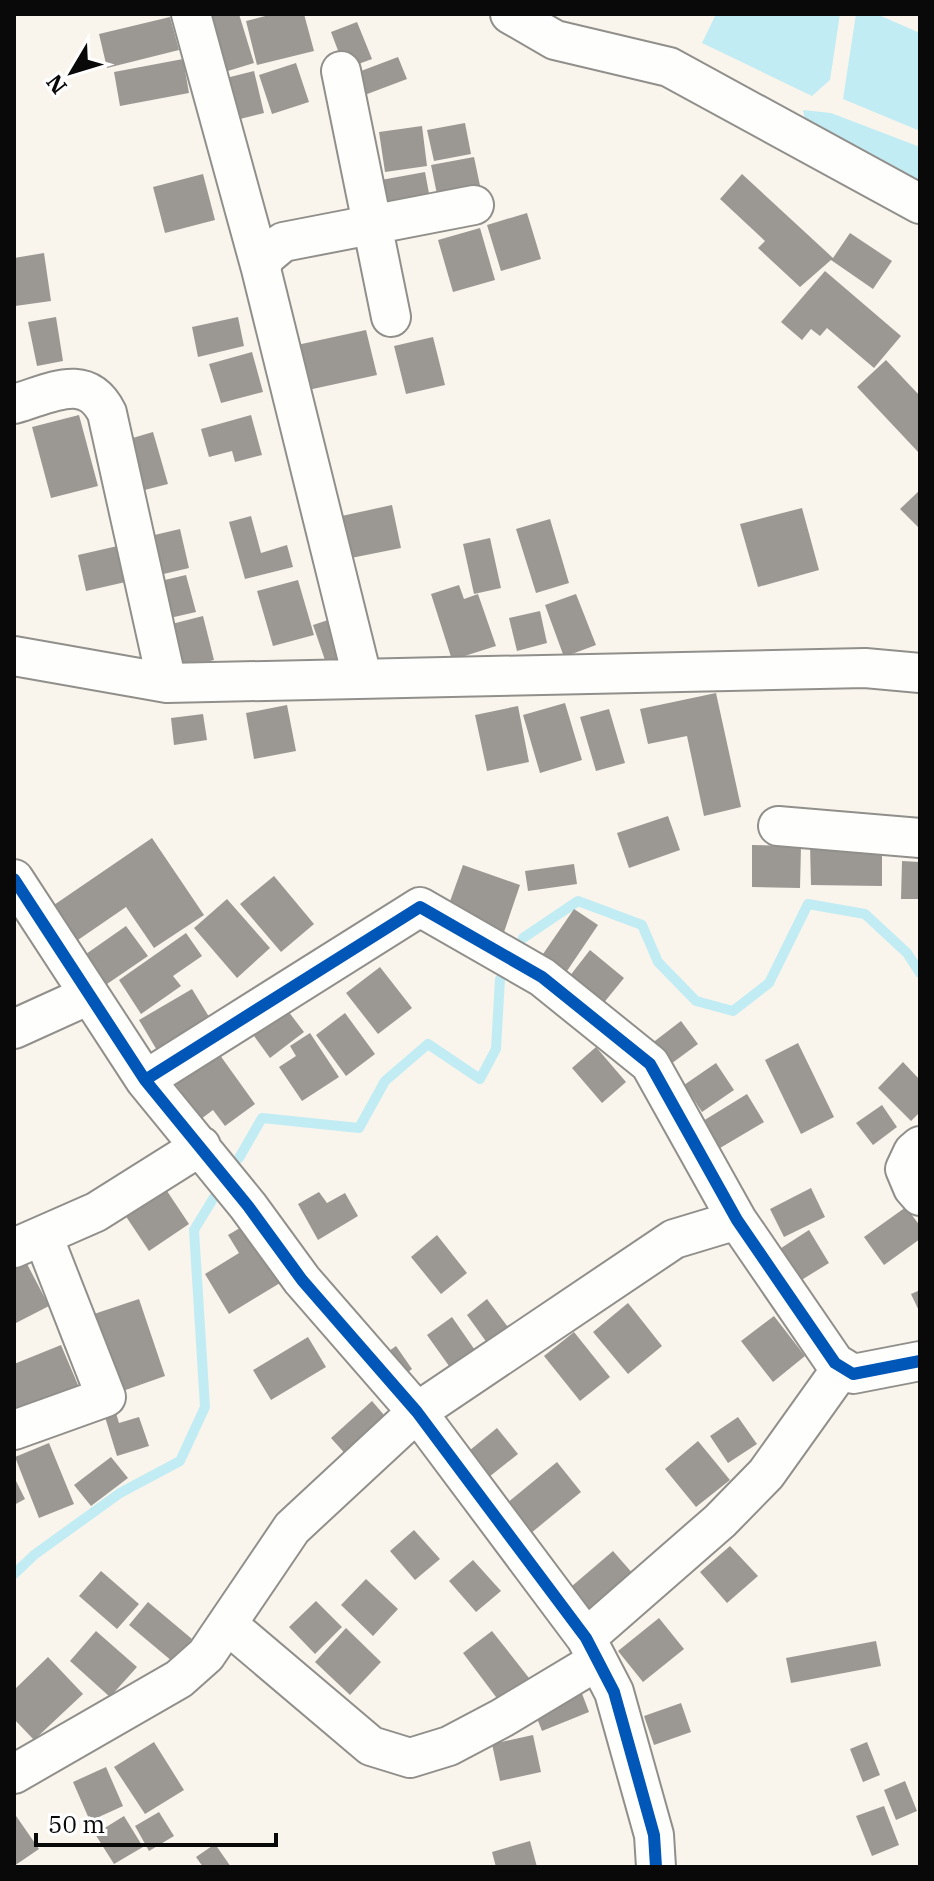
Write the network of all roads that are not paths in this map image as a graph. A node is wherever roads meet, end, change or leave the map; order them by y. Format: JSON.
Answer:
{"nodes":[{"id":1,"x":191,"y":14,"type":"edge"},
{"id":2,"x":510,"y":14,"type":"edge"},
{"id":3,"x":341,"y":71,"type":"dead end"},
{"id":4,"x":920,"y":204,"type":"edge"},
{"id":5,"x":474,"y":205,"type":"dead end"},
{"id":6,"x":372,"y":225,"type":"junction"},
{"id":7,"x":261,"y":269,"type":"junction"},
{"id":8,"x":391,"y":317,"type":"dead end"},
{"id":9,"x":14,"y":404,"type":"edge"},
{"id":10,"x":14,"y":656,"type":"edge"},
{"id":11,"x":920,"y":673,"type":"edge"},
{"id":12,"x":362,"y":677,"type":"junction"},
{"id":13,"x":167,"y":683,"type":"junction"},
{"id":14,"x":778,"y":826,"type":"dead end"},
{"id":15,"x":920,"y":838,"type":"edge"},
{"id":16,"x":14,"y":879,"type":"edge"},
{"id":17,"x":89,"y":995,"type":"junction"},
{"id":18,"x":14,"y":1029,"type":"edge"},
{"id":19,"x":145,"y":1080,"type":"junction"},
{"id":20,"x":201,"y":1146,"type":"junction"},
{"id":21,"x":920,"y":1146,"type":"edge"},
{"id":22,"x":920,"y":1196,"type":"edge"},
{"id":23,"x":737,"y":1220,"type":"junction"},
{"id":24,"x":28,"y":1242,"type":"edge"},
{"id":25,"x":920,"y":1361,"type":"edge"},
{"id":26,"x":841,"y":1369,"type":"junction"},
{"id":27,"x":417,"y":1412,"type":"junction"},
{"id":28,"x":14,"y":1430,"type":"edge"},
{"id":29,"x":227,"y":1624,"type":"junction"},
{"id":30,"x":592,"y":1649,"type":"junction"},
{"id":31,"x":14,"y":1774,"type":"edge"},
{"id":32,"x":656,"y":1867,"type":"edge"}],
"edges":[{"from":1,"to":7,"type":"street"},
{"from":2,"to":4,"type":"street"},
{"from":3,"to":6,"type":"street"},
{"from":5,"to":6,"type":"street"},
{"from":6,"to":7,"type":"street"},
{"from":6,"to":8,"type":"street"},
{"from":7,"to":12,"type":"street"},
{"from":9,"to":13,"type":"street"},
{"from":10,"to":13,"type":"street"},
{"from":11,"to":12,"type":"street"},
{"from":12,"to":13,"type":"street"},
{"from":14,"to":15,"type":"street"},
{"from":16,"to":17,"type":"street"},
{"from":17,"to":18,"type":"street"},
{"from":17,"to":19,"type":"street"},
{"from":19,"to":20,"type":"street"},
{"from":19,"to":23,"type":"street"},
{"from":20,"to":24,"type":"street"},
{"from":20,"to":27,"type":"street"},
{"from":21,"to":22,"type":"street"},
{"from":23,"to":26,"type":"street"},
{"from":23,"to":27,"type":"street"},
{"from":24,"to":28,"type":"street"},
{"from":25,"to":26,"type":"street"},
{"from":26,"to":30,"type":"street"},
{"from":27,"to":29,"type":"street"},
{"from":27,"to":30,"type":"street"},
{"from":29,"to":30,"type":"street"},
{"from":29,"to":31,"type":"street"},
{"from":30,"to":32,"type":"street"}]}
